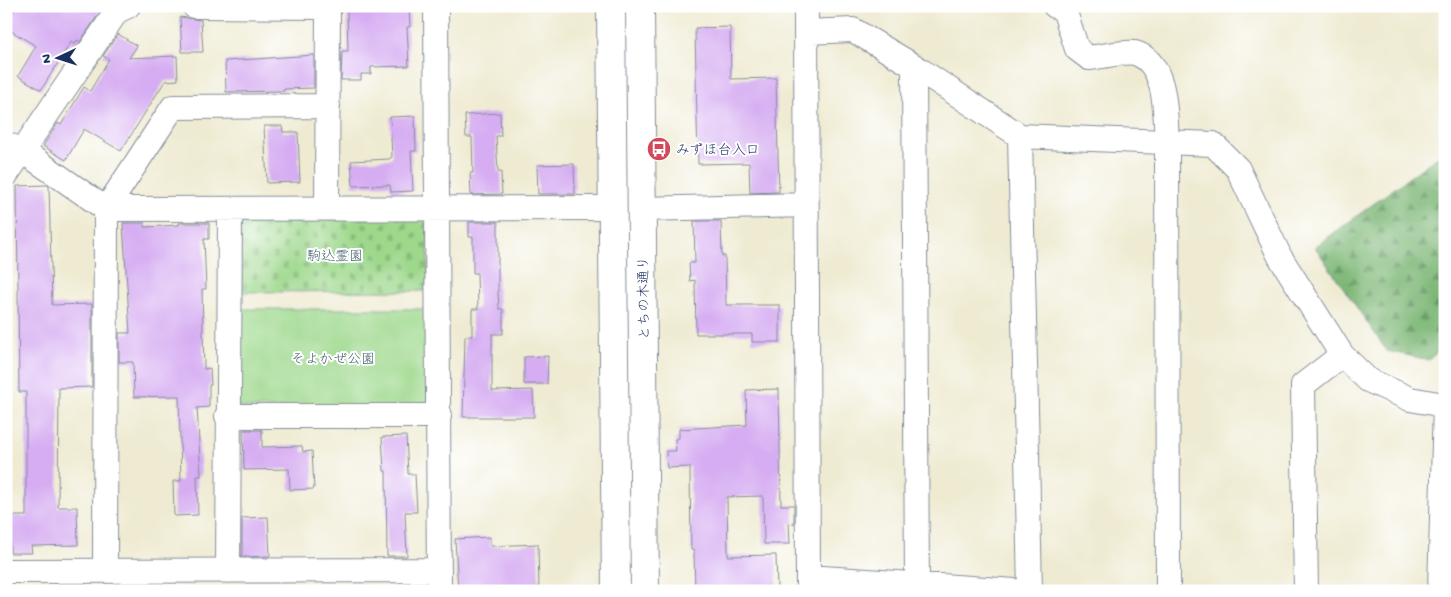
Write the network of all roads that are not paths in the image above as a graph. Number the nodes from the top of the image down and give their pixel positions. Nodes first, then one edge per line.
1 (128, 6) edge
2 (194, 6) edge
3 (436, 6) edge
4 (611, 6) edge
5 (640, 6) edge
6 (806, 6) edge
7 (1055, 6) edge
8 (328, 7) edge
9 (806, 32) junction
10 (914, 66) junction
11 (328, 106) junction
12 (1020, 136) junction
13 (1167, 143) junction
14 (14, 147) edge
15 (6, 175) edge
16 (806, 205) junction
17 (327, 208) junction
18 (613, 208) junction
19 (106, 209) junction
20 (230, 209) junction
21 (437, 209) junction
22 (642, 209) junction
23 (1342, 355) junction
24 (1444, 405) edge
25 (227, 416) junction
26 (439, 416) junction
27 (105, 571) junction
28 (228, 571) junction
29 (6, 572) edge
30 (439, 580) edge
31 (808, 584) edge
32 (917, 584) junction
33 (616, 591) edge
34 (645, 591) edge
35 (1015, 591) edge
36 (1030, 591) edge
37 (1168, 591) edge
38 (1306, 591) edge
39 (1440, 591) edge

1 - 14 street
2 - 8 street
3 - 21 street
4 - 18 street
5 - 22 street, とちの木通り
6 - 9 street
7 - 13 street
8 - 11 street
9 - 10 street
9 - 16 street
10 - 12 street
10 - 32 street
11 - 17 street
11 - 19 street
12 - 13 street
12 - 36 street
13 - 23 street
13 - 37 street
14 - 15 street
14 - 19 street
16 - 22 street
16 - 31 street
17 - 20 street
17 - 21 street
18 - 21 street
18 - 33 street
19 - 20 street
19 - 27 street
20 - 25 street
21 - 26 street
22 - 34 street, とちの木通り
23 - 24 street
23 - 38 street
24 - 39 street
25 - 26 street
25 - 28 street
26 - 30 street
27 - 28 street
27 - 29 street
28 - 30 street
31 - 32 street
32 - 35 street

